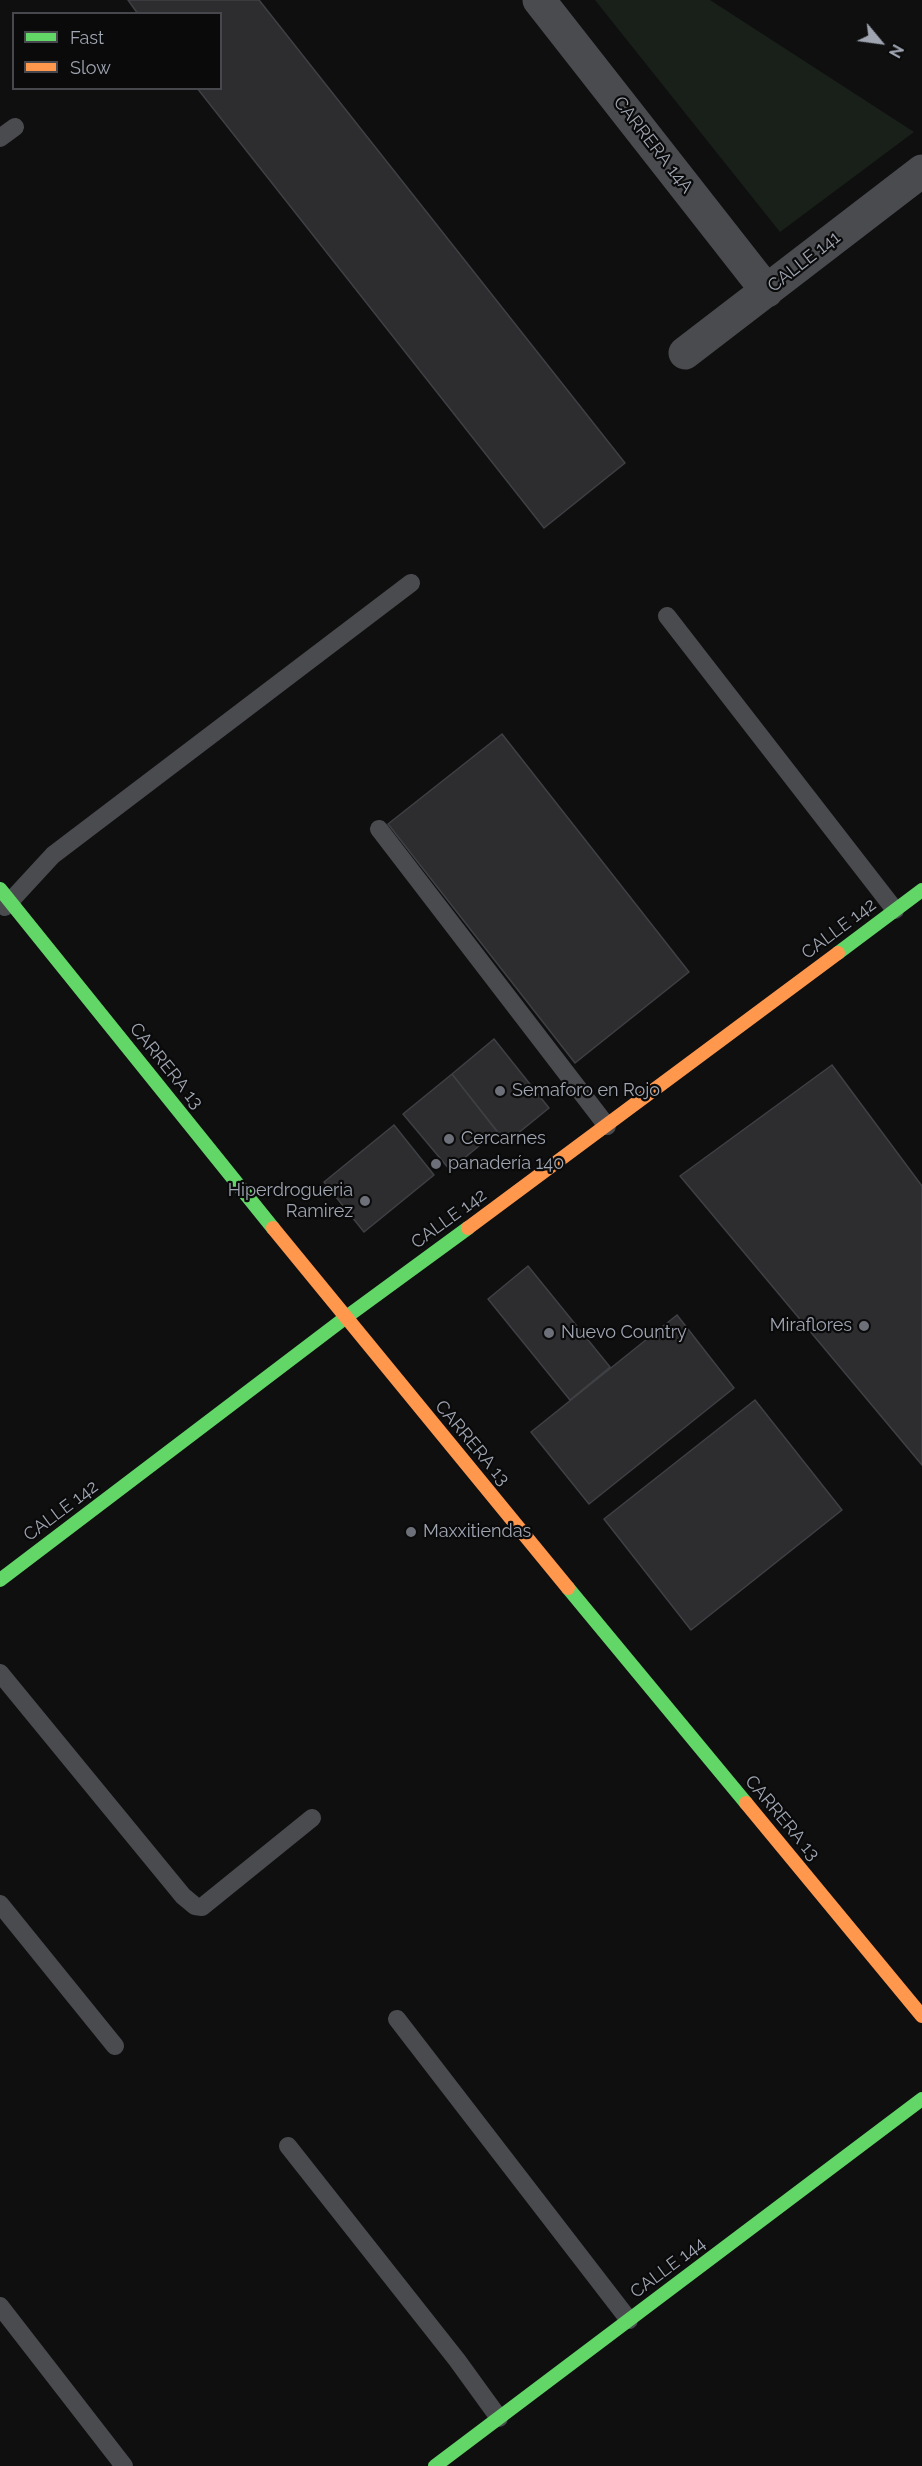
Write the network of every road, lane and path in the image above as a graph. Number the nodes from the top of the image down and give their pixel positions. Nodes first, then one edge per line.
1 (538, 0) edge
2 (15, 127) dead end
3 (0, 138) edge
4 (922, 171) edge
5 (767, 291) junction
6 (686, 353) dead end
7 (411, 583) dead end
8 (667, 616) dead end
9 (379, 829) dead end
10 (922, 890) edge
11 (4, 901) edge
12 (895, 910) junction
13 (607, 1126) junction
14 (345, 1318) junction
15 (0, 1580) edge
16 (0, 1673) edge
17 (312, 1818) dead end
18 (0, 1904) edge
19 (922, 2016) edge
20 (397, 2019) dead end
21 (115, 2046) dead end
22 (922, 2099) edge
23 (288, 2146) dead end
24 (0, 2306) edge
25 (628, 2320) junction
26 (499, 2418) junction
27 (124, 2466) edge
28 (435, 2466) edge

1 - 5 street, CARRERA 14A
2 - 3 lane
4 - 5 street, CALLE 141
5 - 6 street, CALLE 141
7 - 11 lane
8 - 12 lane
9 - 13 lane
10 - 12 street, CALLE 142
11 - 14 street, CARRERA 13
12 - 13 street, CALLE 142
13 - 14 street, CALLE 142
14 - 15 street, CALLE 142
14 - 19 street, CARRERA 13
16 - 17 lane
18 - 21 lane
20 - 25 lane
22 - 25 street, CALLE 144
23 - 26 lane
24 - 27 lane
25 - 26 street, CALLE 144
26 - 28 street, CALLE 144

